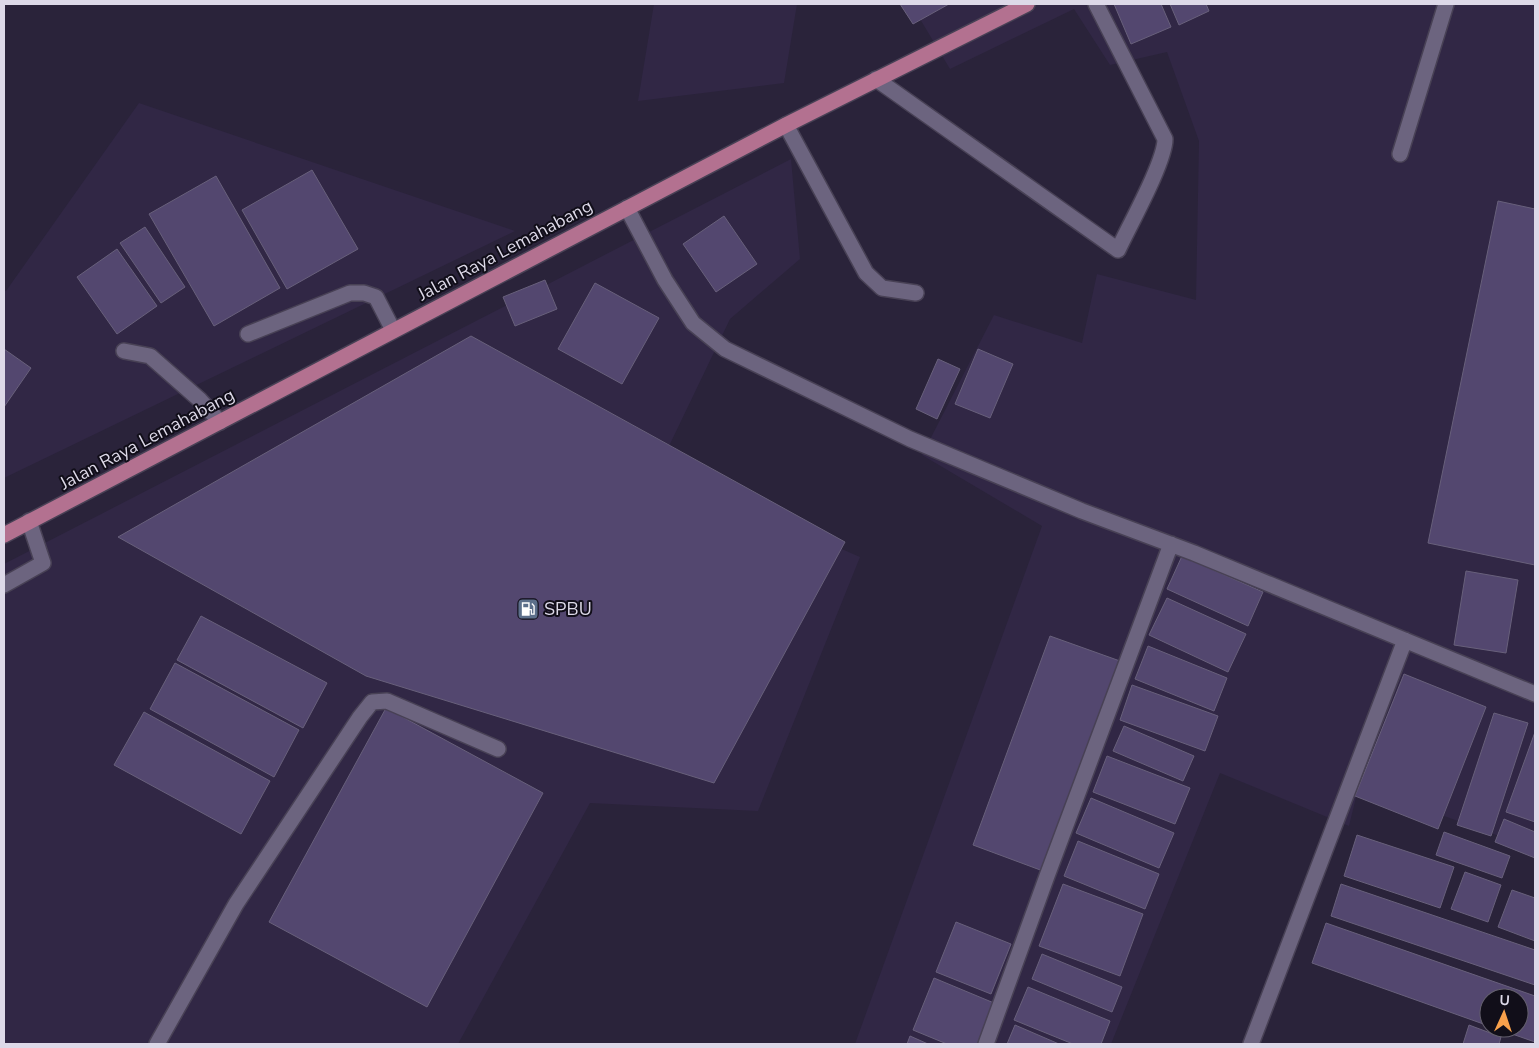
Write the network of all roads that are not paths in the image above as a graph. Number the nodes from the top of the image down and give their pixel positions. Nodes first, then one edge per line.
1 (1027, 4) edge
2 (1096, 4) edge
3 (1446, 4) edge
4 (876, 79) junction
5 (786, 125) junction
6 (1400, 154) dead end
7 (627, 208) junction
8 (916, 293) dead end
9 (393, 330) junction
10 (248, 334) dead end
11 (124, 351) dead end
12 (220, 422) junction
13 (30, 521) junction
14 (4, 535) edge
15 (1172, 544) junction
16 (4, 585) edge
17 (1405, 640) junction
18 (1535, 694) edge
19 (498, 749) dead end
20 (157, 1044) edge
21 (986, 1044) edge
22 (1251, 1044) edge

1 - 4 main road, Jalan Raya Lemahabang
2 - 4 street
3 - 6 street
4 - 5 main road, Jalan Raya Lemahabang
5 - 7 main road, Jalan Raya Lemahabang
5 - 8 street
7 - 9 main road, Jalan Raya Lemahabang
7 - 15 street
9 - 10 street
9 - 12 main road, Jalan Raya Lemahabang
11 - 12 street
12 - 13 main road, Jalan Raya Lemahabang
13 - 14 main road, Jalan Raya Lemahabang
13 - 16 street
15 - 17 street
15 - 21 street
17 - 18 street
17 - 22 street
19 - 20 street

